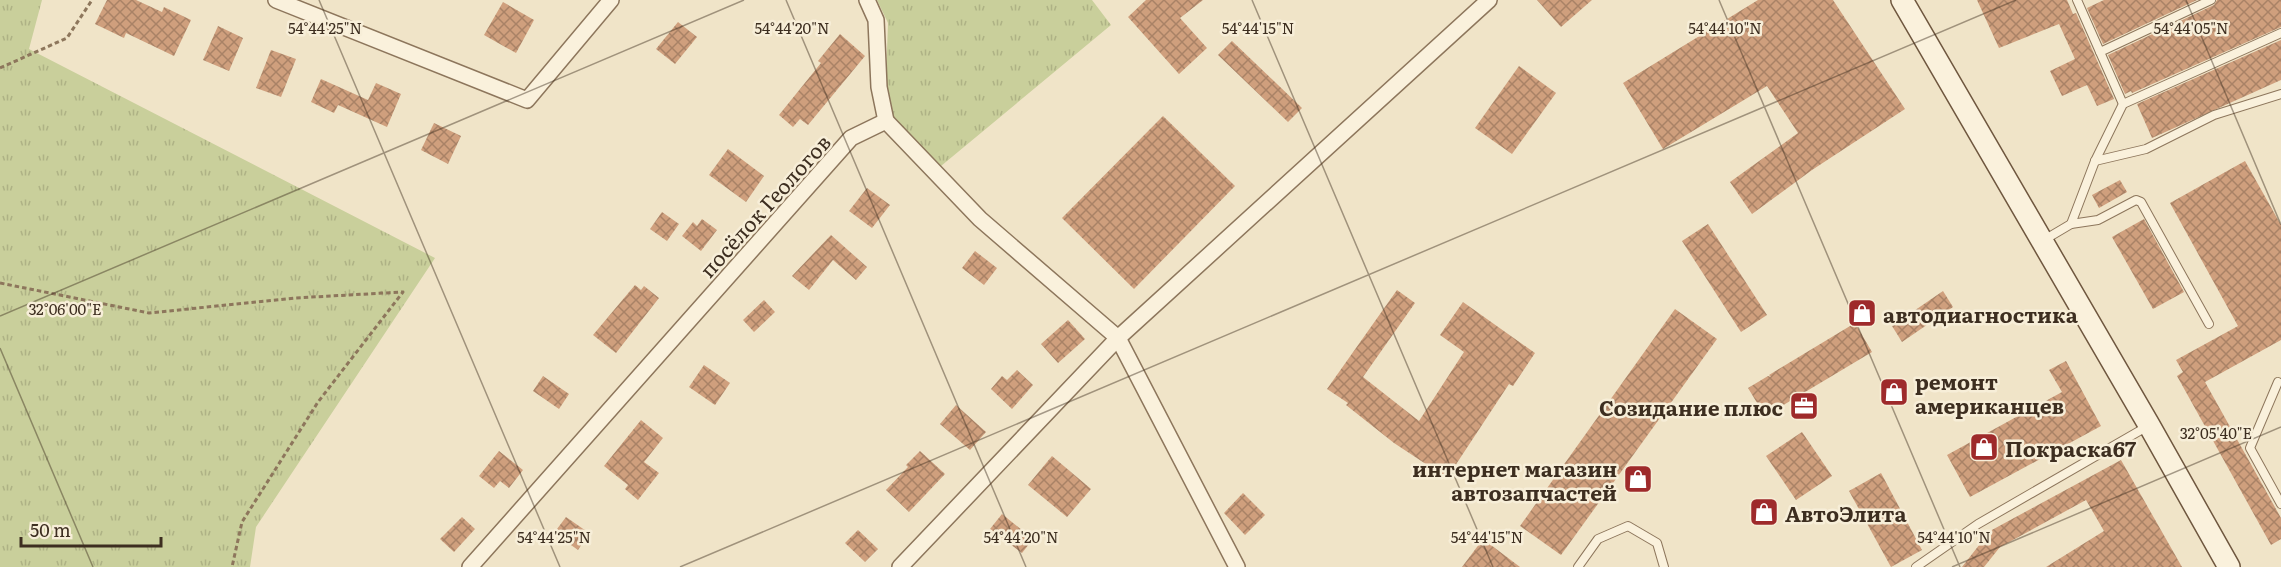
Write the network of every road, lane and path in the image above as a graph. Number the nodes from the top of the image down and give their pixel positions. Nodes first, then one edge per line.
1 (92, 0) edge
2 (276, 0) edge
3 (611, 0) edge
4 (867, 0) edge
5 (1489, 0) edge
6 (1902, 0) edge
7 (2077, 0) edge
8 (2211, 0) edge
9 (2281, 33) edge
10 (2100, 52) junction
11 (0, 68) edge
12 (2281, 94) edge
13 (2123, 105) junction
14 (886, 121) junction
15 (2095, 161) junction
16 (2071, 224) junction
17 (2043, 240) junction
18 (0, 283) edge
19 (2209, 324) dead end
20 (1118, 338) junction
21 (2278, 382) dead end
22 (2150, 425) junction
23 (2281, 504) edge
24 (232, 567) edge
25 (470, 567) edge
26 (900, 567) edge
27 (1237, 567) edge
28 (1578, 567) edge
29 (1664, 567) edge
30 (1916, 567) edge
31 (2229, 567) edge

1 - 11 path
2 - 3 street
4 - 14 street
5 - 20 street
6 - 17 street
7 - 10 lane
8 - 10 lane
9 - 13 lane
10 - 13 lane
12 - 15 lane
13 - 15 lane
14 - 20 street
14 - 25 street, посёлок Геологов
15 - 16 lane
16 - 17 lane
16 - 19 lane
17 - 22 street
18 - 24 path
20 - 26 street
20 - 27 street
21 - 23 lane
22 - 30 lane
22 - 31 street
28 - 29 lane

